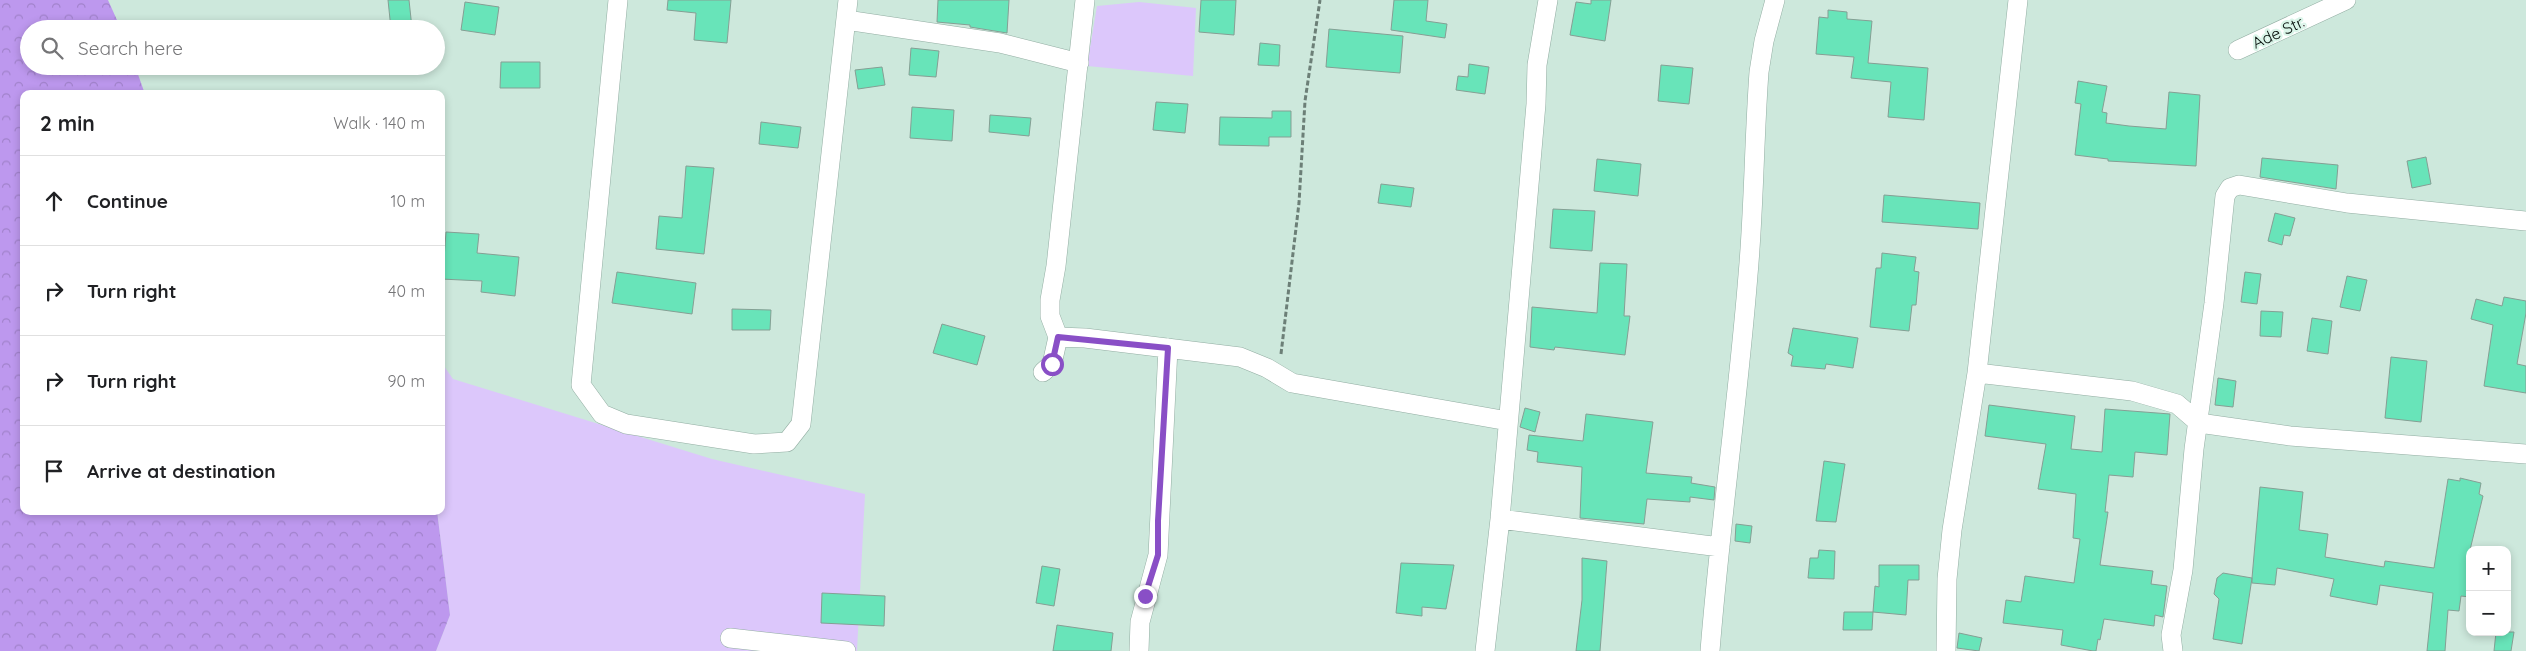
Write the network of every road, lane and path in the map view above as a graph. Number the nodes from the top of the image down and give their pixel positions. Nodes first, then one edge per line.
1 (618, 0) edge
2 (848, 0) edge
3 (1085, 0) edge
4 (1320, 0) edge
5 (1548, 0) edge
6 (1775, 0) edge
7 (2018, 0) edge
8 (2346, 0) edge
9 (846, 20) junction
10 (2238, 50) dead end
11 (1079, 63) junction
12 (2526, 221) edge
13 (1058, 337) junction
14 (1168, 348) junction
15 (1043, 372) dead end
16 (1977, 373) junction
17 (1278, 374) junction
18 (1508, 421) junction
19 (2199, 423) junction
20 (2526, 454) edge
21 (1500, 519) junction
22 (1720, 547) junction
23 (730, 638) dead end
24 (846, 651) edge
25 (1139, 651) edge
26 (1485, 651) edge
27 (1710, 651) edge
28 (1946, 651) edge
29 (2173, 651) edge

1 - 9 street
2 - 9 street
3 - 11 street
4 - 17 path
5 - 18 street
6 - 22 street
7 - 16 street
8 - 10 street, Ade Str.
9 - 11 street
11 - 13 street
12 - 19 street
13 - 14 street
13 - 15 street
14 - 17 street
14 - 25 street
16 - 19 street
16 - 28 street
17 - 18 street
18 - 21 street
19 - 20 street
19 - 29 street
21 - 22 street
21 - 26 street
22 - 27 street
23 - 24 street

